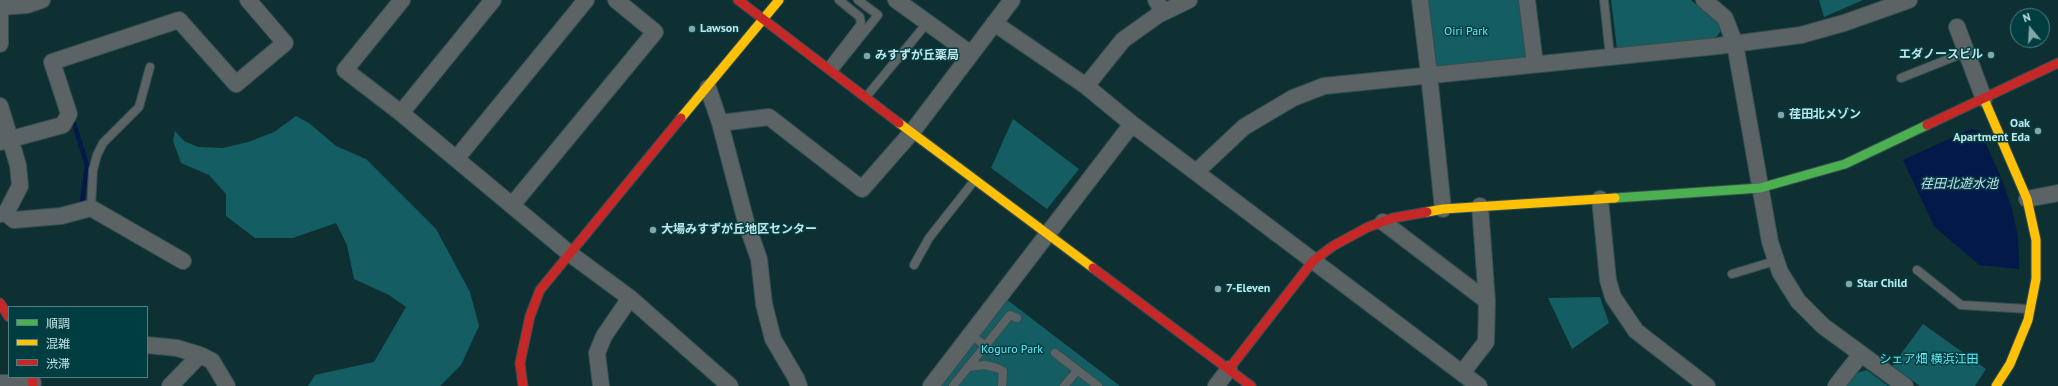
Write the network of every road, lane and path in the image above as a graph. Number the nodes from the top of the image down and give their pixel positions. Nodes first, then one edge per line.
1 (42, 0) edge
2 (248, 0) edge
3 (493, 0) edge
4 (586, 0) edge
5 (616, 0) edge
6 (738, 0) edge
7 (779, 0) edge
8 (839, 0) edge
9 (858, 0) edge
10 (897, 0) edge
11 (1012, 0) edge
12 (1189, 0) edge
13 (1420, 0) edge
14 (1527, 0) edge
15 (1604, 0) edge
16 (1704, 0) edge
17 (1909, 0) edge
18 (395, 3) edge
19 (0, 6) edge
20 (1159, 6) edge
21 (763, 21) junction
22 (927, 23) junction
23 (994, 23) junction
24 (1957, 28) dead end
25 (0, 44) edge
26 (1736, 44) junction
27 (1966, 52) junction
28 (971, 54) junction
29 (1610, 57) junction
30 (2058, 63) edge
31 (1535, 64) junction
32 (150, 67) dead end
33 (829, 71) junction
34 (1429, 74) junction
35 (1901, 78) dead end
36 (1086, 86) junction
37 (708, 88) junction
38 (866, 98) junction
39 (1984, 99) junction
40 (0, 106) edge
41 (401, 113) junction
42 (720, 123) junction
43 (1132, 124) junction
44 (912, 132) junction
45 (5, 142) edge
46 (456, 159) junction
47 (1196, 172) junction
48 (974, 180) junction
49 (1760, 188) junction
50 (2058, 193) edge
51 (1600, 199) junction
52 (2028, 199) junction
53 (513, 204) junction
54 (1480, 206) junction
55 (91, 208) junction
56 (1442, 209) junction
57 (3, 214) edge
58 (1383, 222) junction
59 (1047, 233) junction
60 (569, 253) junction
61 (183, 261) dead end
62 (1313, 261) junction
63 (1775, 261) junction
64 (914, 265) dead end
65 (1917, 270) dead end
66 (1732, 274) dead end
67 (630, 298) junction
68 (1487, 301) junction
69 (0, 303) edge
70 (2031, 309) junction
71 (8, 315) edge
72 (1017, 318) dead end
73 (970, 334) junction
74 (148, 345) edge
75 (985, 346) junction
76 (992, 351) dead end
77 (1055, 353) dead end
78 (1861, 354) junction
79 (200, 355) junction
80 (968, 367) junction
81 (1229, 369) junction
82 (1078, 370) junction
83 (1462, 373) junction
84 (33, 382) edge
85 (0, 383) edge
86 (170, 386) edge
87 (227, 386) edge
88 (523, 386) edge
89 (601, 386) edge
90 (730, 386) edge
91 (798, 386) edge
92 (931, 386) edge
93 (953, 386) edge
94 (1002, 386) edge
95 (1064, 386) edge
96 (1098, 386) edge
97 (1216, 386) edge
98 (1251, 386) edge
99 (1479, 386) edge
100 (1707, 386) edge
101 (1836, 386) edge
102 (1905, 386) edge
103 (1996, 386) edge

1 - 19 street
2 - 45 street
3 - 41 street
4 - 46 street
5 - 53 street
6 - 21 street
7 - 21 street
8 - 33 lane
9 - 33 lane
10 - 22 street
11 - 23 street
12 - 20 street
13 - 34 street
14 - 31 street
15 - 29 lane
16 - 26 street
17 - 26 street
18 - 41 street
19 - 25 street
20 - 36 street
21 - 33 street
21 - 37 street
22 - 28 street
22 - 38 lane
23 - 28 street
23 - 36 street
24 - 27 street
26 - 29 street
26 - 49 street
27 - 35 lane
27 - 39 street
28 - 44 street
29 - 31 street
30 - 39 street
31 - 34 street
32 - 55 lane
33 - 38 street
34 - 47 street
34 - 56 street
36 - 43 street
37 - 42 street
37 - 60 street
38 - 44 street
39 - 49 street
39 - 52 street
40 - 45 street
41 - 46 street
42 - 44 street
42 - 91 street
43 - 47 street
43 - 59 street
44 - 48 street
45 - 57 street
46 - 53 street
47 - 62 street
48 - 59 street
48 - 64 lane
49 - 51 street
49 - 63 street
50 - 52 street
51 - 54 street
51 - 100 street
52 - 70 street
53 - 60 street
54 - 56 street
54 - 68 street
55 - 57 street
55 - 61 street
56 - 58 street
58 - 62 street
58 - 68 street
59 - 73 street
59 - 81 street
60 - 67 street
60 - 88 street
62 - 81 street
62 - 83 street
63 - 66 lane
63 - 78 street
65 - 70 lane
67 - 89 street
67 - 90 street
68 - 83 street
69 - 71 street
70 - 103 street
72 - 75 lane
73 - 75 lane
73 - 92 street
74 - 79 street
75 - 76 lane
75 - 80 lane
77 - 82 lane
78 - 101 street
78 - 102 street
79 - 86 street
79 - 87 street
80 - 93 lane
80 - 94 lane
81 - 97 street
81 - 98 street
82 - 95 lane
82 - 96 lane
83 - 99 street
84 - 85 street

